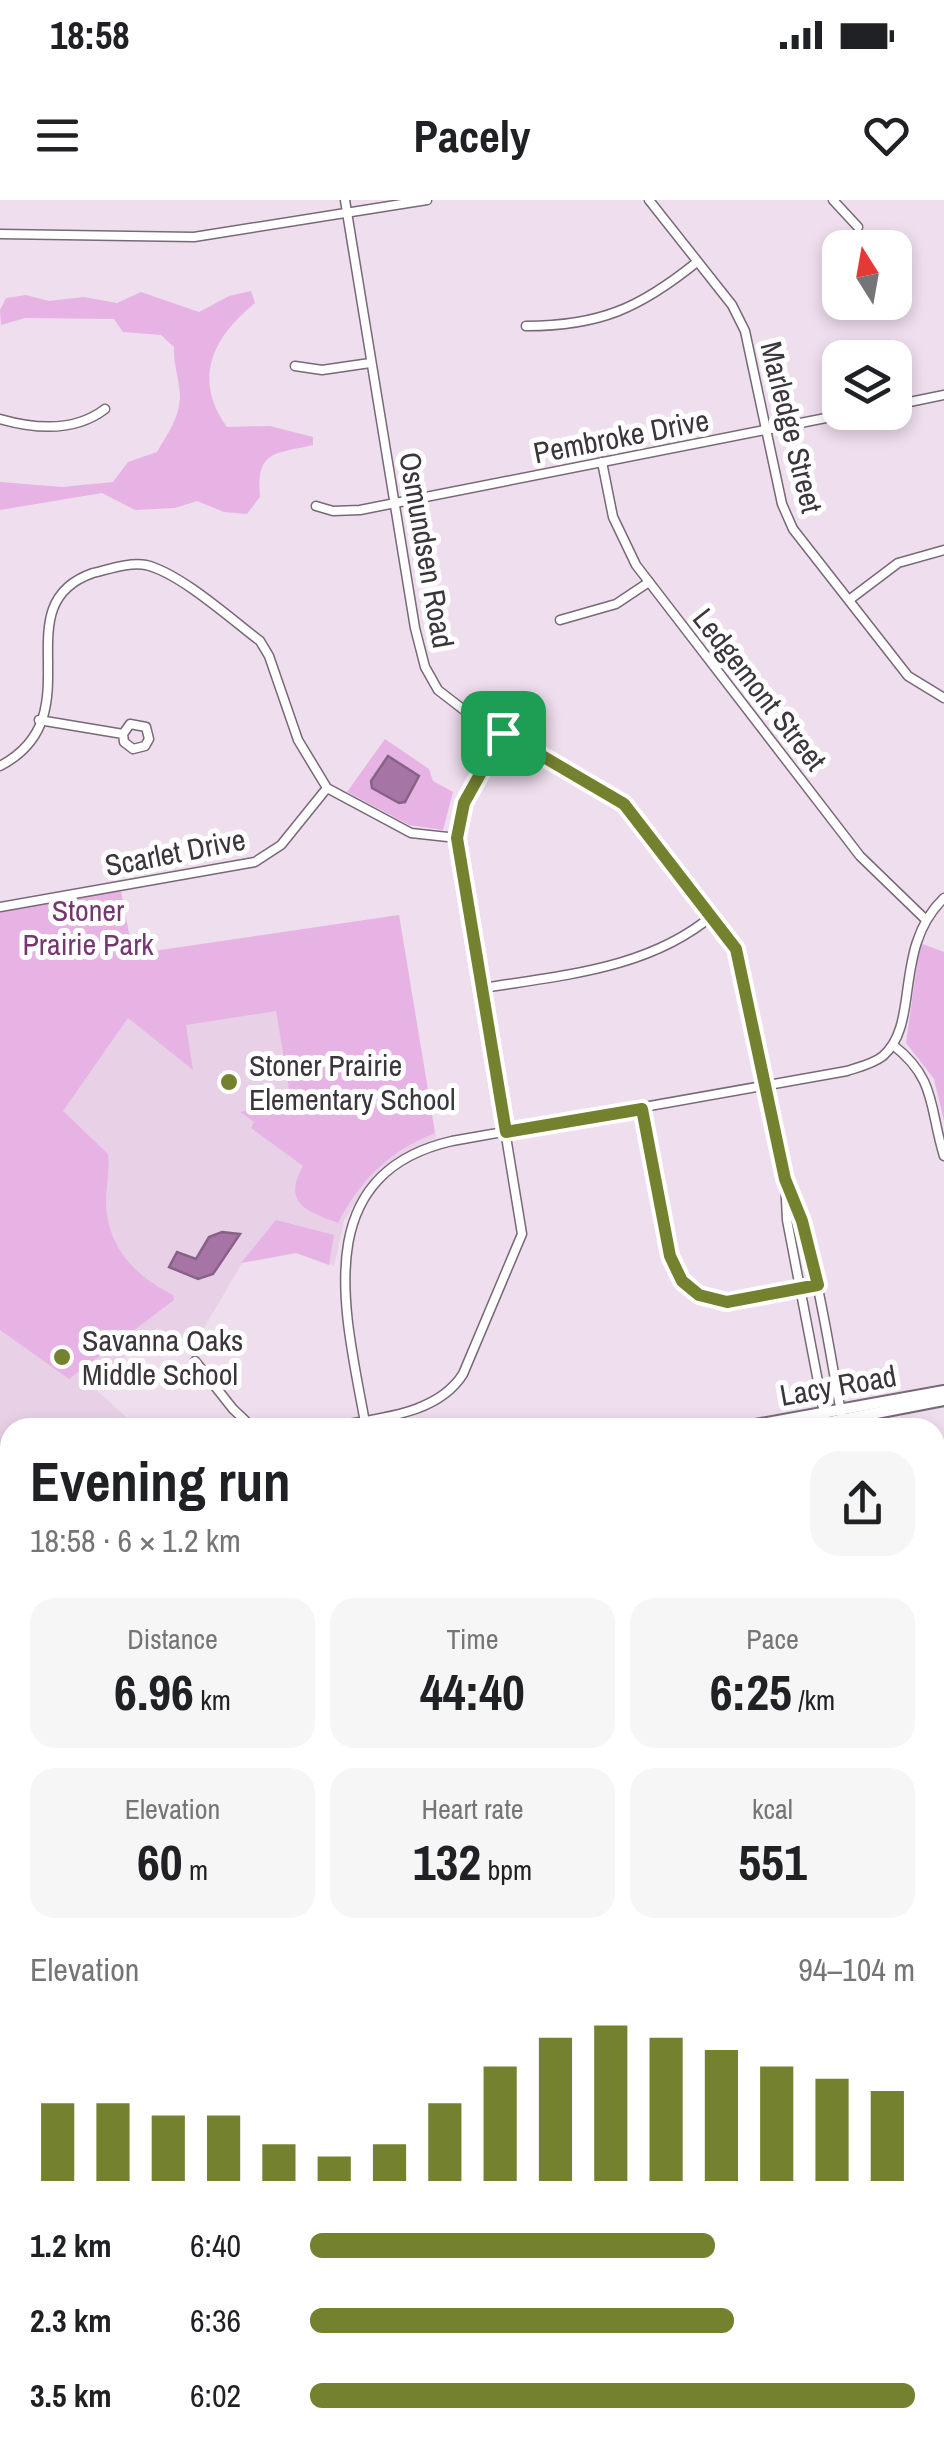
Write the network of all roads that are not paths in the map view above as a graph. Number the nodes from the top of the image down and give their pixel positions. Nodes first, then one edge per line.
1 (345, 200) edge
2 (427, 200) edge
3 (649, 200) edge
4 (833, 200) edge
5 (348, 213) junction
6 (858, 227) dead end
7 (0, 234) edge
8 (697, 262) junction
9 (526, 326) dead end
10 (370, 363) junction
11 (294, 366) dead end
12 (944, 395) edge
13 (912, 402) edge
14 (105, 409) dead end
15 (0, 419) edge
16 (822, 419) edge
17 (767, 430) junction
18 (602, 462) junction
19 (395, 503) junction
20 (316, 506) dead end
21 (944, 550) edge
22 (649, 582) junction
23 (51, 590) dead end
24 (849, 600) junction
25 (560, 620) dead end
26 (36, 672) dead end
27 (944, 698) edge
28 (39, 720) junction
29 (503, 733) junction
30 (123, 734) dead end
31 (0, 766) edge
32 (327, 788) junction
33 (457, 838) junction
34 (944, 898) edge
35 (0, 907) edge
36 (713, 915) junction
37 (924, 918) junction
38 (484, 988) junction
39 (893, 1045) junction
40 (766, 1086) junction
41 (642, 1109) junction
42 (506, 1132) junction
43 (944, 1156) edge
44 (785, 1179) junction
45 (818, 1285) junction
46 (802, 1288) junction
47 (195, 1360) dead end
48 (944, 1391) edge
49 (944, 1400) edge
50 (242, 1418) edge
51 (364, 1418) edge
52 (381, 1418) edge
53 (825, 1418) edge
54 (842, 1418) edge
55 (846, 1418) edge
56 (847, 1418) edge

1 - 5 street, Osmundsen Road
2 - 5 street
3 - 8 street, Marledge Street
4 - 6 street
5 - 7 street
5 - 10 street, Osmundsen Road
8 - 9 street
8 - 17 street, Marledge Street
10 - 11 street
10 - 19 street, Osmundsen Road
12 - 13 street
14 - 15 street
16 - 17 street, Pembroke Drive
17 - 18 street, Pembroke Drive
17 - 24 street, Marledge Street
18 - 19 street, Pembroke Drive
18 - 22 street, Ledgemont Street
19 - 20 street, Pembroke Drive
19 - 29 street, Osmundsen Road
21 - 24 street
22 - 25 street
22 - 37 street, Ledgemont Street
23 - 32 street
24 - 27 street, Marledge Street
26 - 28 street
28 - 30 street
28 - 31 street
29 - 33 street
29 - 36 street, Osmundsen Road
32 - 33 street
32 - 35 street, Scarlet Drive
33 - 38 street
34 - 37 street
36 - 38 street
36 - 40 street, Osmundsen Road
37 - 39 street
38 - 42 street
39 - 40 street
39 - 43 street
40 - 41 street
40 - 44 street, Osmundsen Road
41 - 42 street
41 - 46 street
42 - 51 street
42 - 52 street
44 - 45 street, Osmundsen Road
44 - 46 street, Osmundsen Road
45 - 46 street
45 - 54 street, Osmundsen Road
46 - 53 street, Osmundsen Road
47 - 50 street
48 - 55 street, Lacy Road
49 - 56 street, Lacy Road

